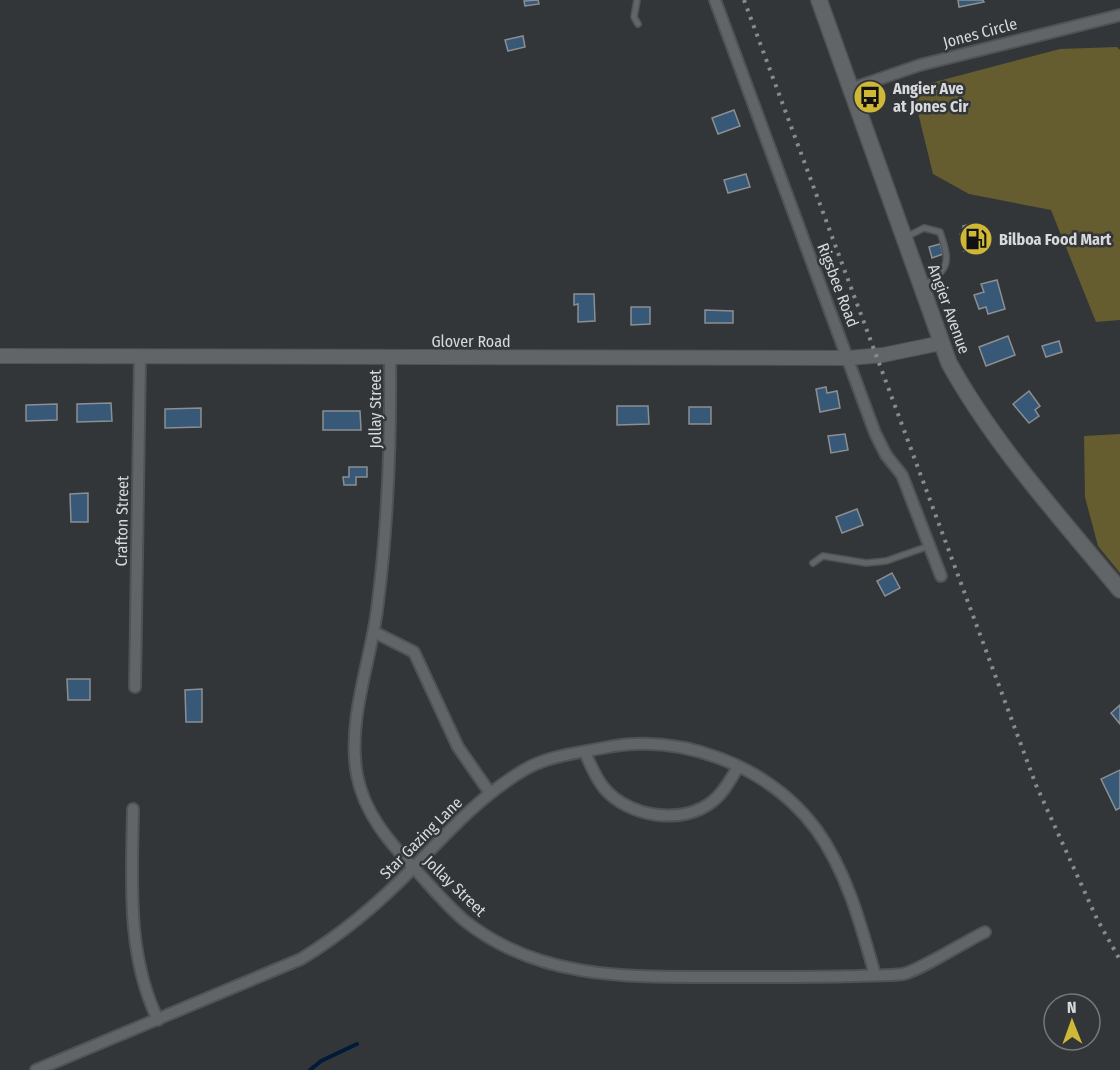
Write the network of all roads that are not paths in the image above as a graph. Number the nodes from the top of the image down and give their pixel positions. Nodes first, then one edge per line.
1 (637, 0) edge
2 (714, 0) edge
3 (819, 0) edge
4 (1120, 15) edge
5 (638, 24) dead end
6 (850, 89) junction
7 (904, 237) junction
8 (921, 288) junction
9 (941, 343) junction
10 (0, 356) edge
11 (140, 357) junction
12 (390, 357) junction
13 (849, 358) junction
14 (930, 545) junction
15 (813, 563) dead end
16 (942, 576) dead end
17 (1120, 590) edge
18 (374, 632) junction
19 (135, 687) dead end
20 (585, 752) junction
21 (738, 767) junction
22 (490, 793) junction
23 (133, 809) dead end
24 (414, 868) junction
25 (985, 932) dead end
26 (875, 975) junction
27 (158, 1020) junction
28 (36, 1070) edge

1 - 5 lane
2 - 13 street, Rigsbee Road
3 - 6 main road, Angier Avenue
4 - 6 street, Jones Circle
6 - 7 main road, Angier Avenue
7 - 8 main road, Angier Avenue
7 - 8 lane
8 - 9 main road, Angier Avenue
9 - 13 street, Glover Road
9 - 17 main road, Angier Avenue
10 - 11 street, Glover Road
11 - 12 street, Glover Road
11 - 19 street, Crafton Street
12 - 13 street, Glover Road
12 - 18 street, Jollay Street
13 - 14 street, Rigsbee Road
14 - 15 lane
14 - 16 street, Rigsbee Road
18 - 22 street
18 - 24 street, Jollay Street
20 - 21 street, Star Gazing Lane
20 - 21 street
20 - 22 street, Star Gazing Lane
21 - 26 street, Star Gazing Lane
22 - 24 street, Star Gazing Lane
23 - 27 street
24 - 26 street, Jollay Street
24 - 27 street, Star Gazing Lane
25 - 26 street, Jollay Street
27 - 28 street, Star Gazing Lane

